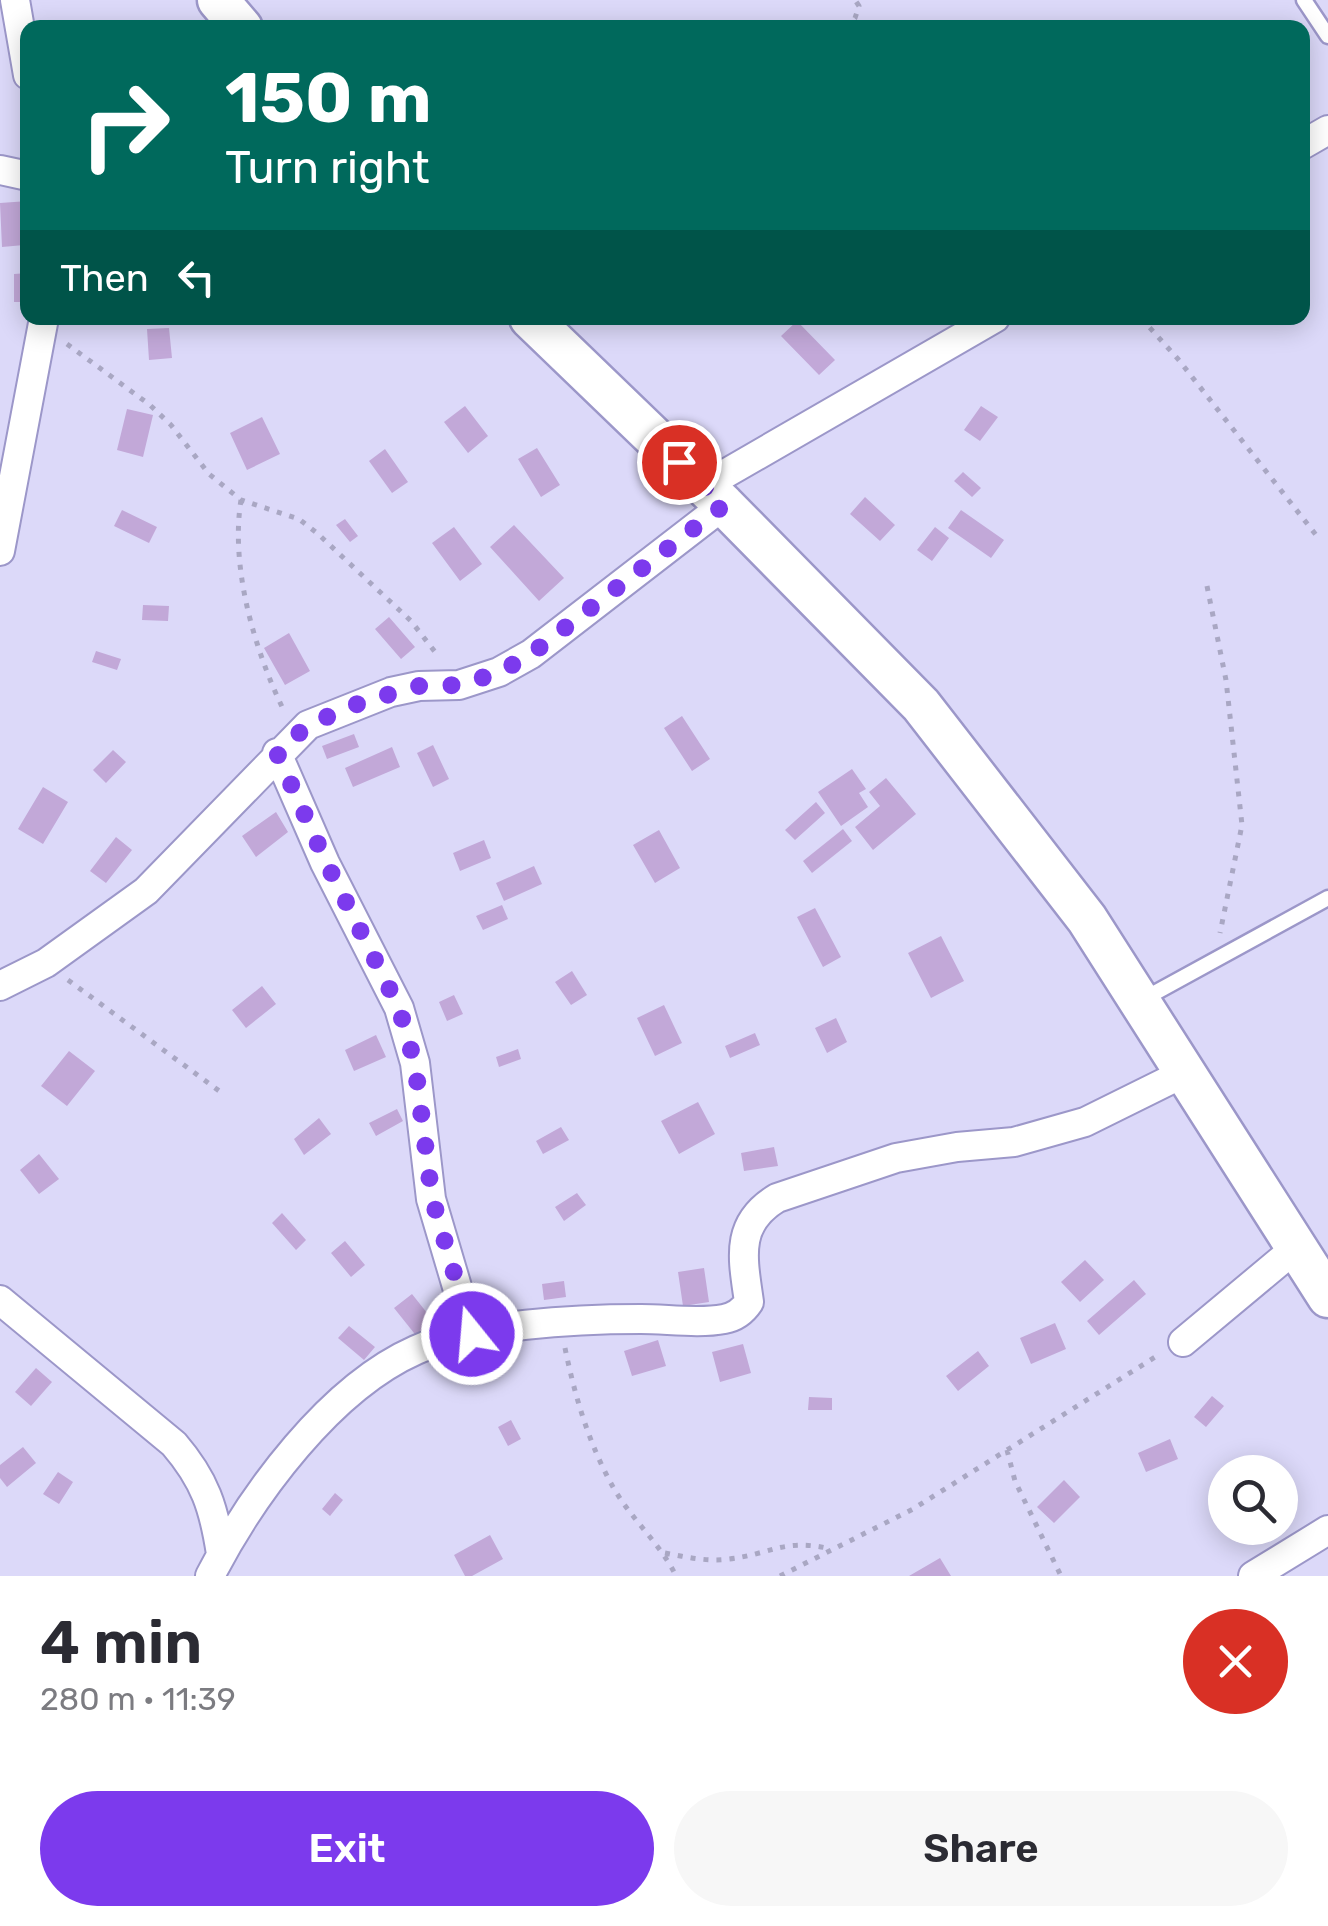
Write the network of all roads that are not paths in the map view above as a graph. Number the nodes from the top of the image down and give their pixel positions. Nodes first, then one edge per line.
1 (15, 0) edge
2 (1304, 0) edge
3 (20, 29) edge
4 (1328, 36) edge
5 (44, 325) edge
6 (537, 325) edge
7 (984, 325) edge
8 (714, 496) junction
9 (0, 552) edge
10 (286, 744) junction
11 (1328, 898) edge
12 (0, 986) edge
13 (1139, 1002) junction
14 (1184, 1073) junction
15 (1297, 1247) junction
16 (1328, 1298) edge
17 (0, 1300) edge
18 (472, 1334) junction
19 (1174, 1346) road end
20 (1328, 1530) edge
21 (215, 1565) edge
22 (1253, 1576) edge

1 - 3 street
2 - 4 lane
5 - 9 street
6 - 8 main road
7 - 8 street
8 - 10 street
8 - 13 main road
10 - 12 street
10 - 18 street
11 - 13 lane
13 - 14 main road
14 - 15 main road
14 - 18 street
15 - 16 main road
15 - 19 street
17 - 21 street
18 - 21 street
20 - 22 street

